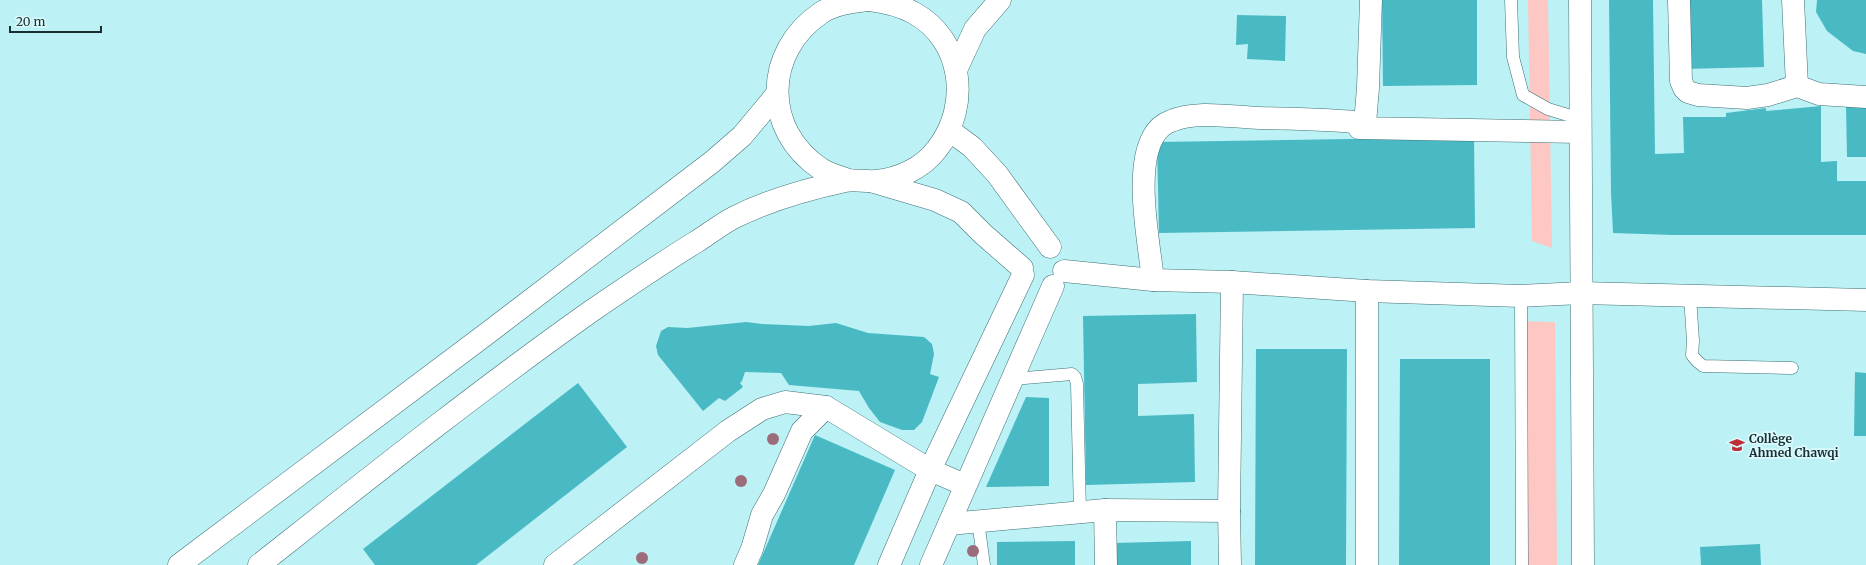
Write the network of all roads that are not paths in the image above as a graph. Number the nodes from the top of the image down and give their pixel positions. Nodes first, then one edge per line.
1 (869, 0) edge
2 (1000, 0) edge
3 (1371, 0) edge
4 (1511, 0) edge
5 (1580, 0) edge
6 (1679, 0) edge
7 (1793, 0) edge
8 (896, 2) edge
9 (956, 70) junction
10 (1797, 86) junction
11 (777, 94) junction
12 (1866, 98) edge
13 (1365, 123) junction
14 (1580, 126) junction
15 (949, 130) junction
16 (849, 180) junction
17 (874, 182) junction
18 (1050, 247) junction
19 (1023, 271) junction
20 (1059, 279) junction
21 (1153, 280) junction
22 (1232, 282) junction
23 (1367, 291) junction
24 (1582, 293) junction
25 (1521, 296) junction
26 (1690, 296) junction
27 (1866, 300) edge
28 (1792, 368) dead end
29 (1012, 379) junction
30 (826, 407) junction
31 (930, 470) junction
32 (965, 485) junction
33 (1105, 510) junction
34 (1229, 511) junction
35 (1080, 512) junction
36 (978, 521) junction
37 (949, 524) junction
38 (179, 565) edge
39 (259, 565) edge
40 (555, 565) edge
41 (745, 565) edge
42 (889, 565) edge
43 (931, 565) edge
44 (984, 565) edge
45 (1106, 565) edge
46 (1230, 565) edge
47 (1367, 565) edge
48 (1522, 565) edge
49 (1584, 565) edge

1 - 8 street
1 - 11 street
2 - 9 street
3 - 13 street
4 - 14 lane
5 - 14 street
6 - 10 street
7 - 10 street
8 - 9 street
9 - 15 street
10 - 12 street
11 - 16 street
11 - 38 street
13 - 14 street
13 - 21 street
14 - 24 street
15 - 17 street
15 - 18 street
16 - 17 street
16 - 39 street
17 - 19 street
18 - 19 street
18 - 20 street
19 - 20 street
19 - 31 street
20 - 21 street
20 - 29 street
21 - 22 street
22 - 23 street
22 - 34 street
23 - 25 street
23 - 47 street
24 - 25 street
24 - 26 street
24 - 49 street
25 - 48 lane
26 - 27 street
26 - 28 lane
29 - 32 street
29 - 35 lane
30 - 31 street
30 - 40 street
30 - 41 street
31 - 32 street
31 - 42 street
32 - 37 street
33 - 34 street
33 - 35 street
33 - 45 street
34 - 46 street
35 - 36 street
36 - 37 street
36 - 44 lane
37 - 43 street

